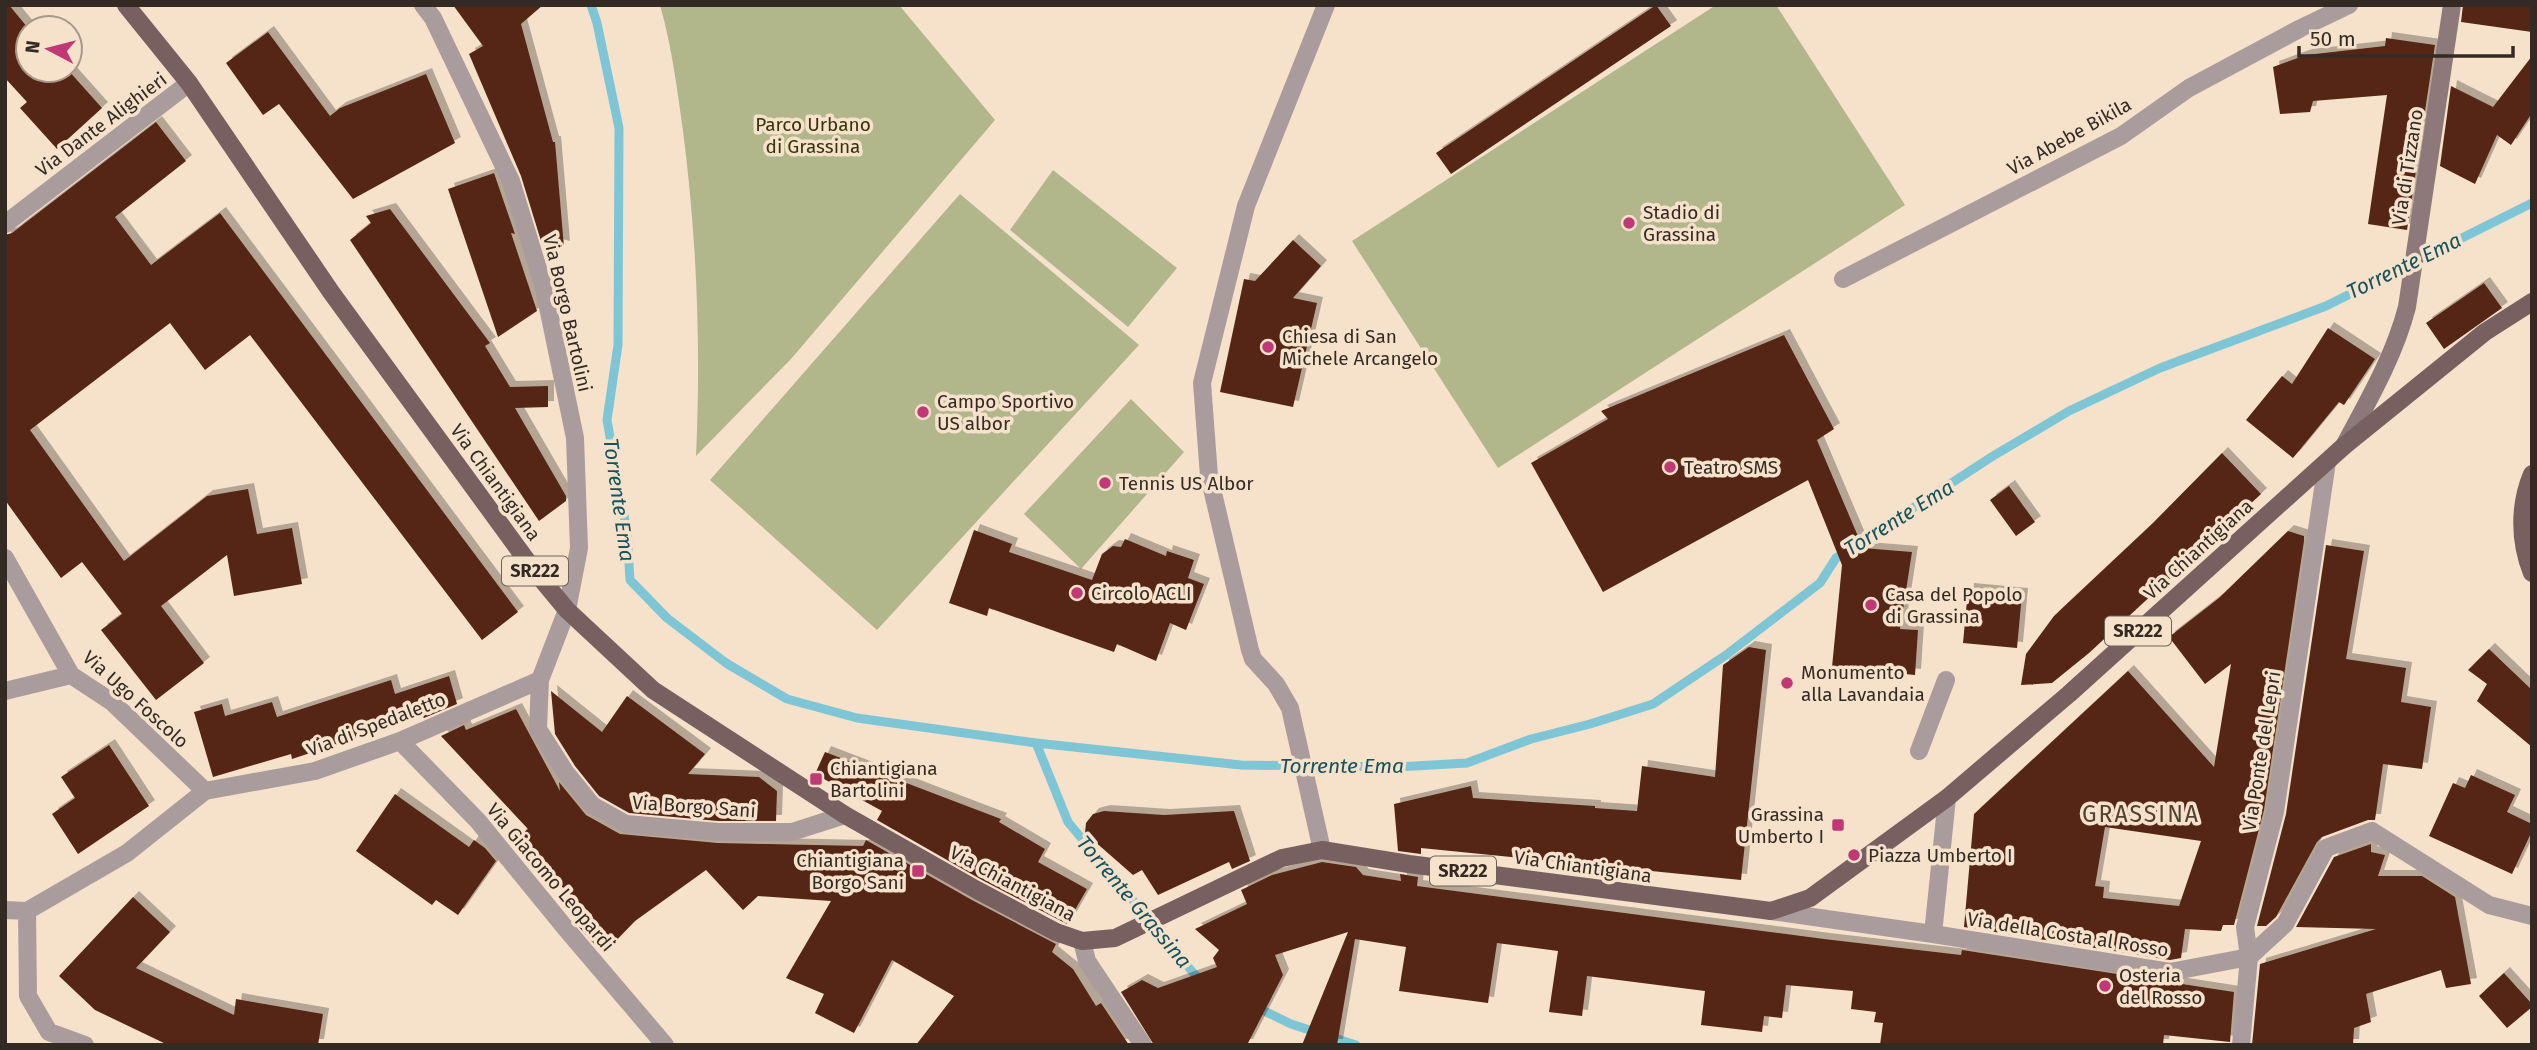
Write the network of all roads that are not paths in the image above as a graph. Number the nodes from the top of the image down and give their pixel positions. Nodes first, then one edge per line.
1 (126, 5) edge
2 (422, 5) edge
3 (1326, 5) edge
4 (2349, 5) edge
5 (2452, 5) edge
6 (189, 83) junction
7 (5, 224) edge
8 (1843, 279) dead end
9 (2532, 302) edge
10 (2344, 446) junction
11 (2327, 462) junction
12 (2532, 474) edge
13 (5, 558) edge
14 (2532, 573) edge
15 (567, 610) junction
16 (71, 675) junction
17 (540, 680) junction
18 (1946, 680) dead end
19 (5, 691) edge
20 (400, 741) junction
21 (1919, 751) dead end
22 (205, 792) junction
23 (1947, 798) junction
24 (845, 815) junction
25 (1322, 850) junction
26 (5, 910) edge
27 (27, 911) junction
28 (1771, 911) junction
29 (2532, 916) edge
30 (1933, 934) junction
31 (1082, 941) junction
32 (2249, 957) junction
33 (85, 1045) edge
34 (665, 1045) edge
35 (1143, 1045) edge
36 (2241, 1045) edge

1 - 6 main road, Via Chiantigiana / SR222
2 - 15 street, Via Borgo Bartolini
3 - 25 street
4 - 8 street, Via Abebe Bikila
5 - 10 street, Via di Tizzano
6 - 7 street, Via Dante Alighieri
6 - 15 main road, Via Chiantigiana / SR222
9 - 10 main road, Via Chiantigiana / SR222
10 - 11 main road, Via Chiantigiana / SR222
11 - 23 main road, Via Chiantigiana / SR222
11 - 32 street, Via Ponte del Lepri
12 - 14 main road
13 - 16 street, Via Ugo Foscolo
15 - 17 street, Via Borgo Sani
15 - 24 main road, Via Chiantigiana / SR222
16 - 19 street
16 - 22 street, Via Ugo Foscolo
17 - 20 street, Via di Spedaletto
17 - 24 street, Via Borgo Sani
18 - 21 street
20 - 22 street, Via di Spedaletto
20 - 34 street, Via Giacomo Leopardi
22 - 27 street, Via di Spedaletto
23 - 28 main road, Via Chiantigiana / SR222
23 - 30 street
24 - 31 main road, Via Chiantigiana / SR222
25 - 28 main road, Via Chiantigiana / SR222
25 - 31 main road, Via Chiantigiana / SR222
26 - 27 street
27 - 33 street
28 - 30 street
29 - 32 street
30 - 32 street, Via della Costa al Rosso
31 - 35 street
32 - 36 street, Via Ponte del Lepri

